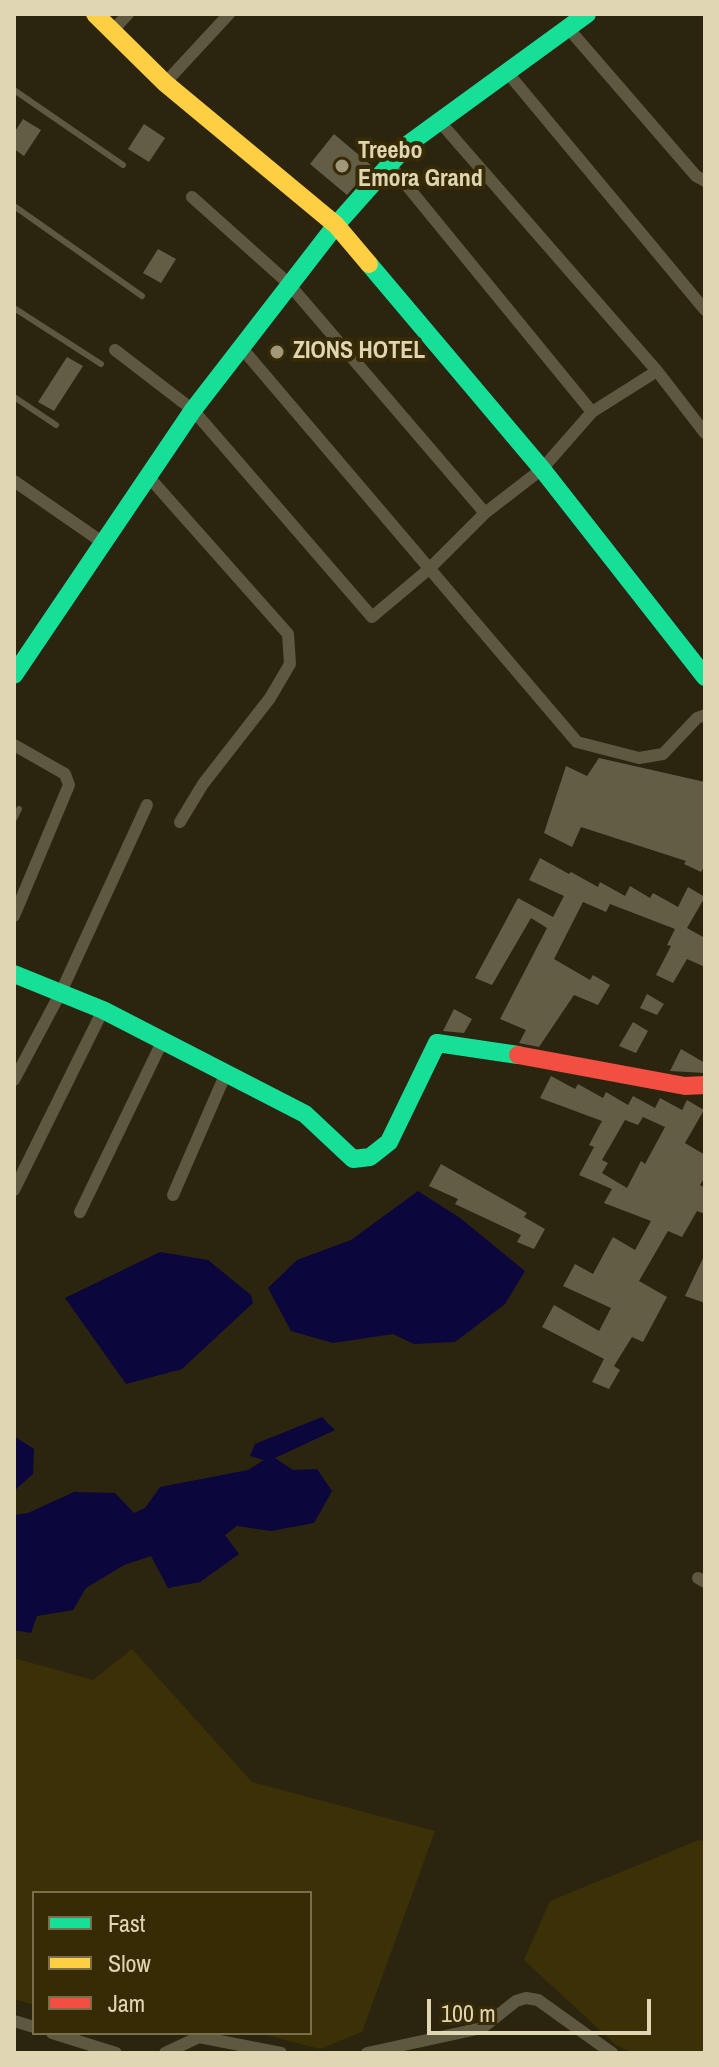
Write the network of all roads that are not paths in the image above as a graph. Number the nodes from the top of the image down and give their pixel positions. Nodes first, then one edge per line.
1 (95, 14) edge
2 (128, 14) edge
3 (229, 14) edge
4 (587, 14) edge
5 (568, 28) junction
6 (114, 29) junction
7 (507, 72) junction
8 (165, 83) junction
9 (14, 90) edge
10 (440, 122) junction
11 (123, 165) dead end
12 (390, 165) junction
13 (705, 181) edge
14 (192, 197) dead end
15 (14, 206) edge
16 (336, 225) junction
17 (288, 283) junction
18 (142, 296) dead end
19 (14, 308) edge
20 (705, 310) edge
21 (240, 346) junction
22 (115, 350) dead end
23 (101, 364) dead end
24 (657, 371) junction
25 (14, 397) edge
26 (193, 410) junction
27 (592, 412) junction
28 (56, 425) dead end
29 (705, 433) edge
30 (542, 469) junction
31 (147, 475) junction
32 (14, 481) edge
33 (485, 513) junction
34 (102, 542) junction
35 (429, 569) junction
36 (14, 675) edge
37 (705, 677) edge
38 (705, 715) edge
39 (14, 745) edge
40 (147, 805) dead end
41 (19, 809) dead end
42 (14, 819) edge
43 (180, 822) dead end
44 (14, 916) edge
45 (14, 974) edge
46 (61, 992) junction
47 (103, 1010) junction
48 (163, 1040) junction
49 (226, 1073) junction
50 (14, 1080) edge
51 (705, 1085) edge
52 (14, 1190) edge
53 (173, 1195) dead end
54 (80, 1212) dead end
55 (58, 2035) edge
56 (116, 2053) edge
57 (165, 2053) edge
58 (281, 2053) edge
59 (367, 2053) edge
60 (612, 2053) edge

1 - 6 street
2 - 6 street
3 - 8 street
4 - 5 street
5 - 7 street
5 - 13 street
6 - 8 street
7 - 10 street
7 - 20 street
8 - 16 street
9 - 11 lane
10 - 12 street
10 - 24 street
12 - 16 street
12 - 27 street
14 - 17 street
15 - 18 lane
16 - 17 street
16 - 30 street
17 - 21 street
17 - 33 street
19 - 23 lane
21 - 26 street
21 - 35 street
22 - 26 street
24 - 27 street
24 - 29 street
25 - 28 lane
26 - 31 street
26 - 35 street
27 - 30 street
30 - 33 street
30 - 37 street
31 - 34 street
31 - 43 street
32 - 34 street
33 - 35 street
34 - 36 street
35 - 38 street
39 - 44 street
40 - 46 street
41 - 42 lane
45 - 46 street
46 - 47 street
46 - 50 street
47 - 48 street
47 - 52 street
48 - 49 street
48 - 54 street
49 - 51 street
49 - 53 street
55 - 56 street
57 - 58 street
59 - 60 street

